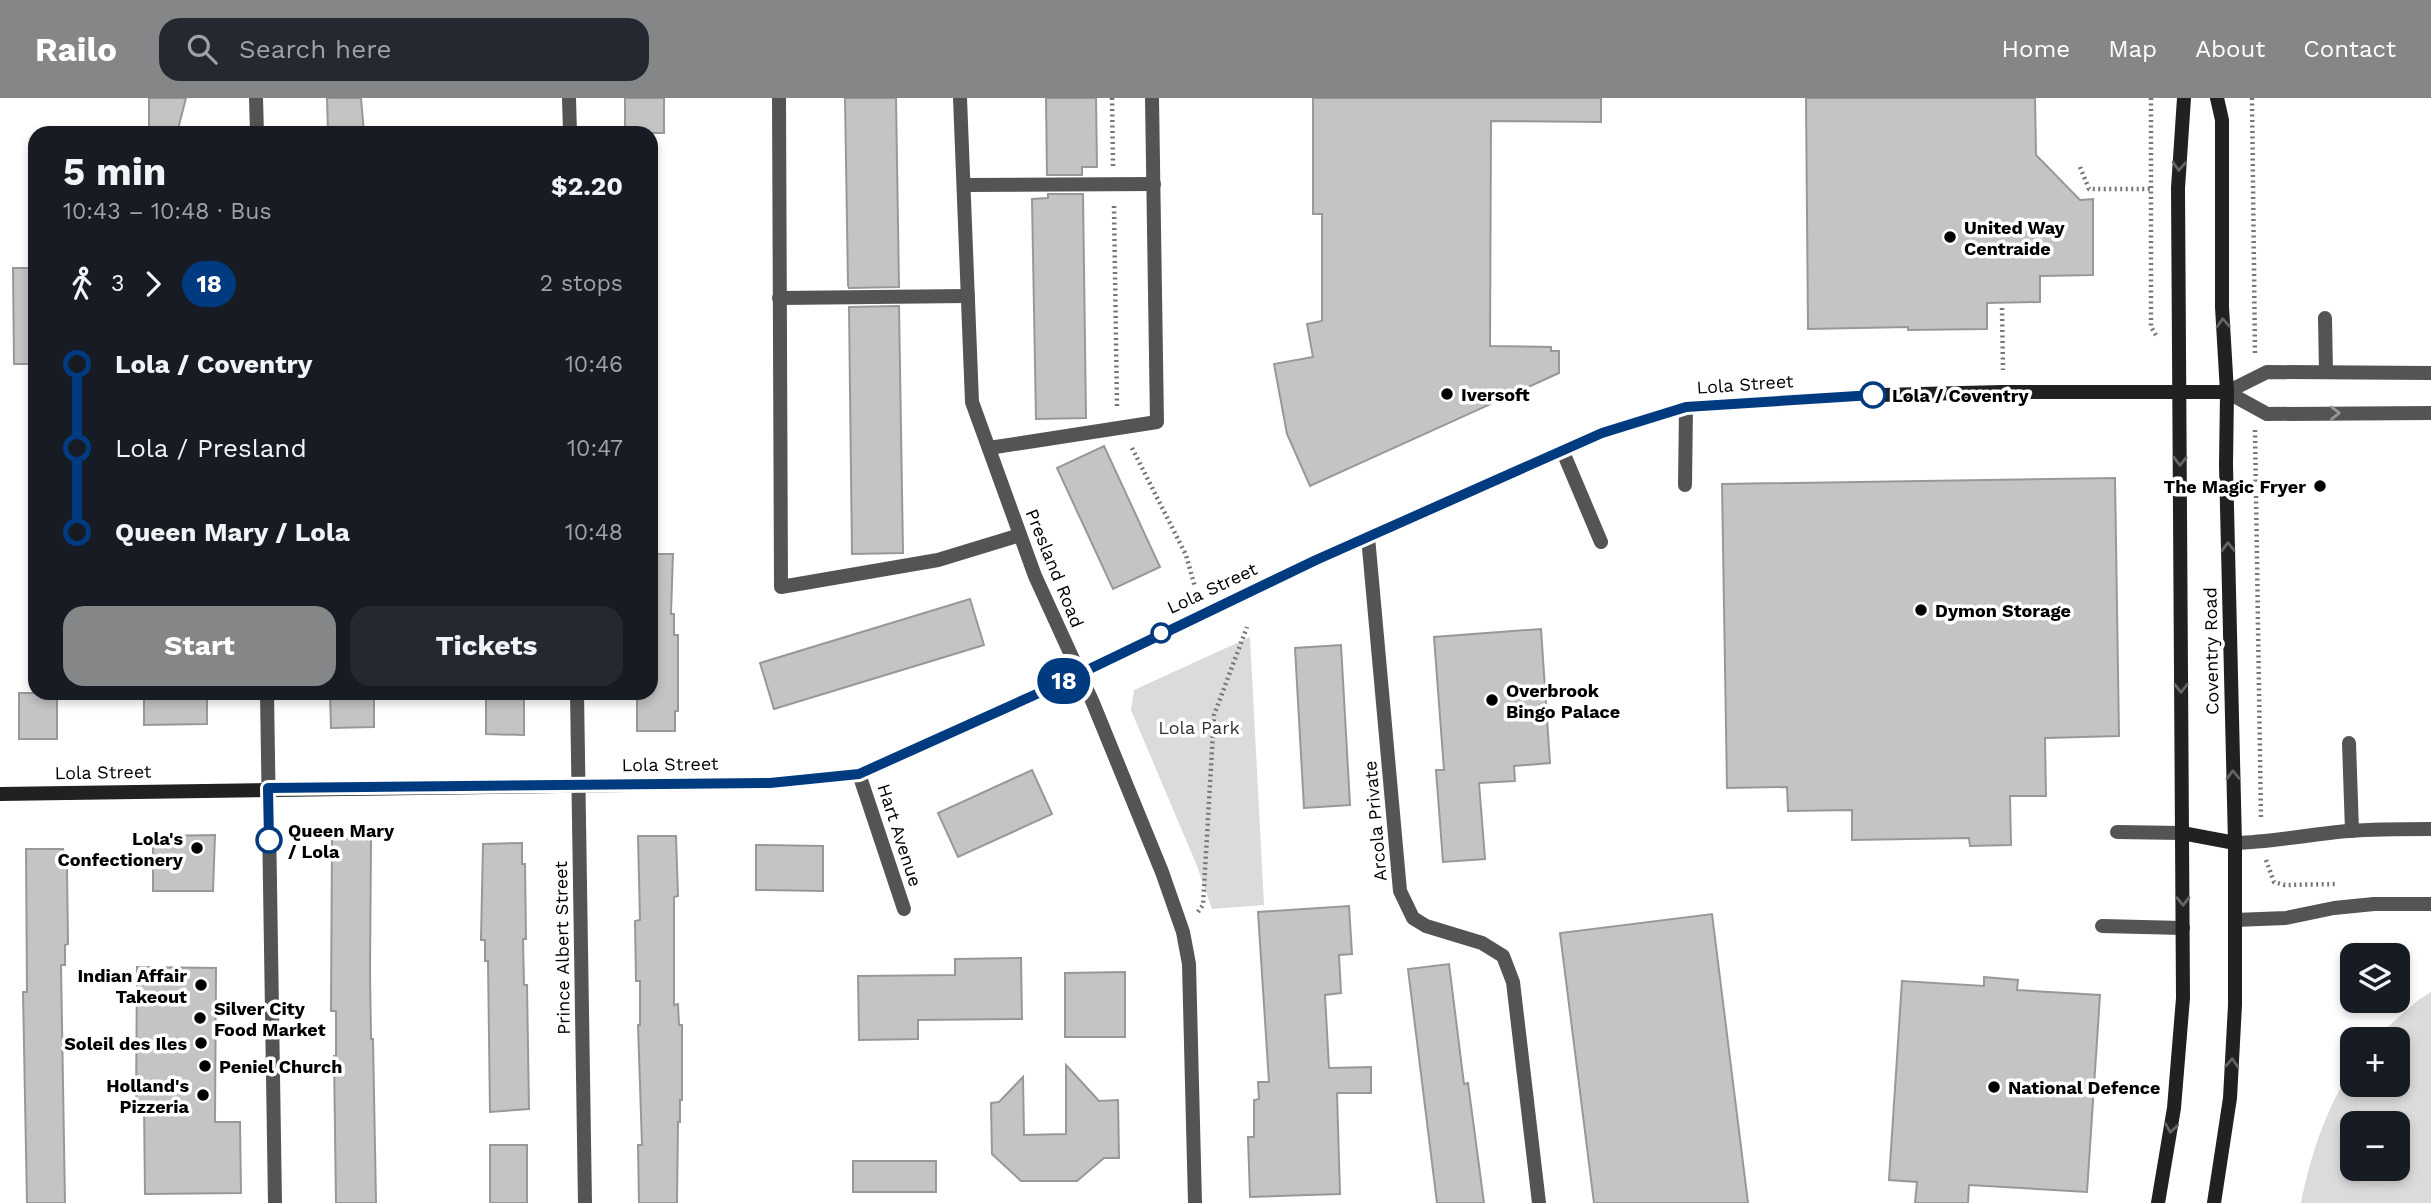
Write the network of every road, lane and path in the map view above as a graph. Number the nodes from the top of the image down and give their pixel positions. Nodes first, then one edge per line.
1 (257, 98) edge
2 (569, 98) edge
3 (779, 98) edge
4 (960, 98) edge
5 (1112, 98) edge
6 (1152, 98) edge
7 (2151, 98) edge
8 (2185, 98) edge
9 (2217, 98) edge
10 (2252, 98) edge
11 (257, 126) edge
12 (570, 126) edge
13 (2080, 167) dead end
14 (1113, 184) junction
15 (1154, 184) junction
16 (964, 185) junction
17 (2151, 190) junction
18 (968, 296) junction
19 (779, 298) junction
20 (2002, 308) dead end
21 (2325, 318) dead end
22 (2255, 332) dead end
23 (2181, 362) junction
24 (2003, 371) dead end
25 (2326, 372) junction
26 (2431, 373) edge
27 (2227, 392) junction
28 (2181, 393) junction
29 (1686, 407) junction
30 (2431, 413) edge
31 (1123, 427) junction
32 (2256, 443) dead end
33 (989, 448) junction
34 (1563, 452) junction
35 (1685, 485) dead end
36 (1020, 535) junction
37 (1368, 537) junction
38 (1601, 542) dead end
39 (1195, 587) dead end
40 (1247, 627) dead end
41 (1080, 673) junction
42 (267, 700) edge
43 (578, 700) edge
44 (2349, 743) dead end
45 (859, 774) junction
46 (579, 785) junction
47 (268, 788) junction
48 (0, 794) edge
49 (2431, 829) edge
50 (2351, 831) junction
51 (2117, 832) dead end
52 (2182, 833) junction
53 (2261, 842) junction
54 (2235, 843) junction
55 (2274, 882) dead end
56 (2431, 904) edge
57 (904, 909) dead end
58 (2235, 920) junction
59 (2102, 926) dead end
60 (2183, 928) junction
61 (1183, 932) junction
62 (275, 1203) edge
63 (585, 1203) edge
64 (1195, 1203) edge
65 (1539, 1203) edge
66 (2158, 1203) edge
67 (2214, 1203) edge

1 - 11 street
2 - 12 street
3 - 19 street
4 - 16 street, Presland Road
5 - 14 path
6 - 15 street
7 - 17 path
8 -> 23 street, Coventry Road
27 -> 9 street, Coventry Road
10 - 22 path
13 - 17 path
14 - 15 street
14 - 16 street
14 - 31 path
15 - 31 street
16 - 18 street, Presland Road
17 - 23 path
18 - 19 street
18 - 33 street, Presland Road
19 - 36 street
20 - 24 path
21 - 25 street
23 - 28 street, Coventry Road
25 - 26 street
25 - 27 street
27 - 28 street, Lola Street
27 -> 30 street
54 -> 27 street, Coventry Road
28 - 29 street, Lola Street
28 -> 52 street, Coventry Road
29 - 34 street, Lola Street
29 - 35 street
31 - 33 street
31 - 39 path
32 - 53 path
33 - 36 street, Presland Road
34 - 37 street, Lola Street
34 - 38 street
36 - 41 street, Presland Road
37 - 41 street, Lola Street
37 - 65 street, Arcola Private
40 - 61 path
41 - 45 street, Lola Street
41 - 61 street, Presland Road
42 - 47 street
43 - 46 street, Prince Albert Street
44 - 50 street
45 - 46 street, Lola Street
45 - 57 street, Hart Avenue
46 - 47 street, Lola Street
46 - 63 street, Prince Albert Street
47 - 48 street, Lola Street
47 - 62 street
49 - 50 street
50 - 53 street
51 - 52 street
52 - 54 street
52 -> 60 street, Coventry Road
53 - 54 street
53 - 55 path
54 - 58 street, Coventry Road
56 - 58 street
67 -> 58 street, Coventry Road
59 - 60 street
60 -> 66 street, Coventry Road
61 - 64 street, Presland Road

